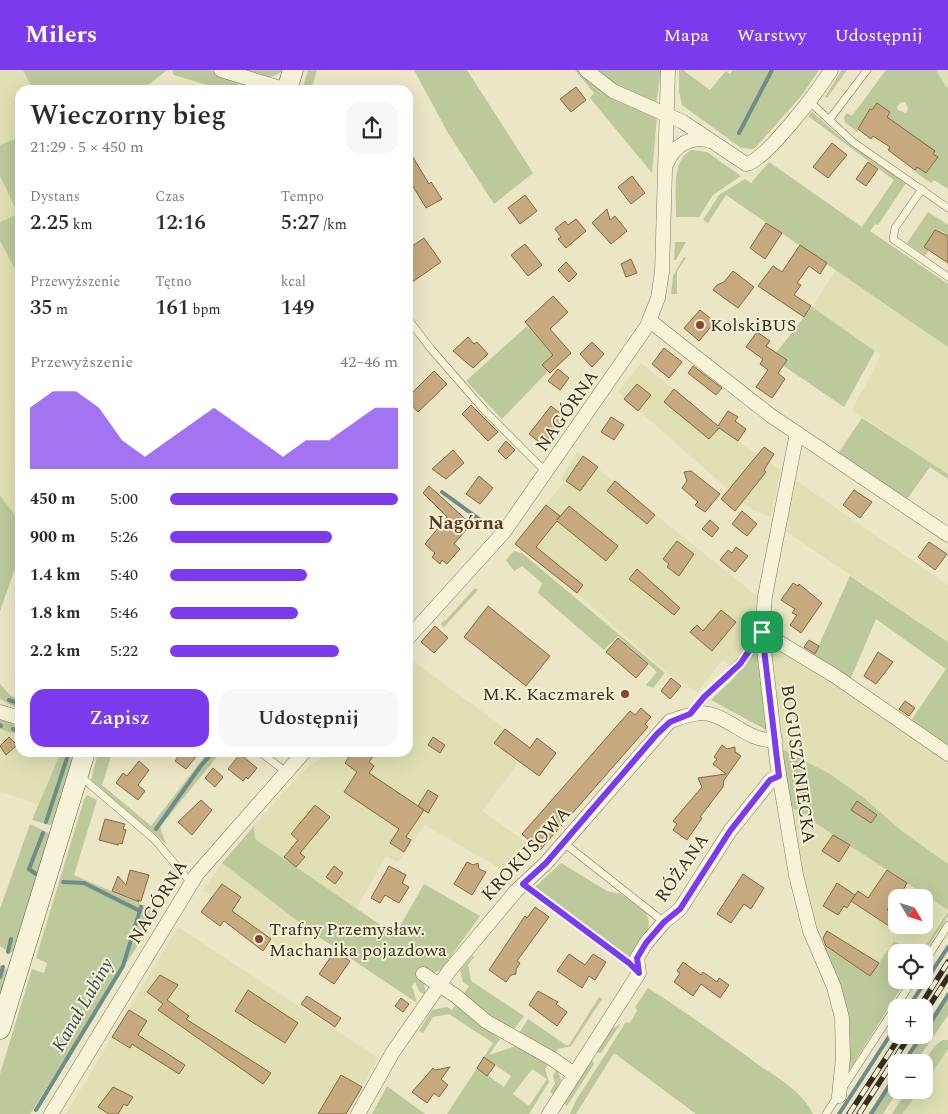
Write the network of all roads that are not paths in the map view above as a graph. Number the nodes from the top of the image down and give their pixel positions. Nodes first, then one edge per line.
1 (221, 70) edge
2 (293, 70) edge
3 (586, 70) edge
4 (668, 70) edge
5 (831, 70) edge
6 (867, 70) edge
7 (270, 85) edge
8 (288, 85) edge
9 (809, 101) junction
10 (668, 116) junction
11 (829, 120) junction
12 (715, 144) junction
13 (666, 166) junction
14 (922, 189) junction
15 (948, 208) edge
16 (948, 277) edge
17 (650, 321) junction
18 (413, 326) edge
19 (796, 433) junction
20 (547, 473) junction
21 (948, 535) edge
22 (413, 632) edge
23 (762, 632) junction
24 (0, 706) edge
25 (690, 714) junction
26 (10, 715) edge
27 (774, 740) junction
28 (948, 754) edge
29 (83, 757) edge
30 (266, 757) edge
31 (300, 757) edge
32 (286, 772) junction
33 (78, 774) junction
34 (779, 776) junction
35 (564, 843) junction
36 (191, 883) junction
37 (523, 884) junction
38 (664, 922) junction
39 (948, 926) edge
40 (933, 949) edge
41 (639, 973) junction
42 (423, 974) dead end
43 (438, 984) junction
44 (907, 989) edge
45 (0, 1028) edge
46 (574, 1074) junction
47 (838, 1096) junction
48 (51, 1114) edge
49 (358, 1114) edge
50 (549, 1114) edge
51 (826, 1114) edge

1 - 7 street
2 - 8 street
3 - 10 street
4 - 10 street, NAGÓRNA
5 - 9 street
6 - 11 lane
9 - 11 lane
9 - 12 street
10 - 12 street
10 - 13 street, NAGÓRNA
11 - 14 lane
12 - 13 street
13 - 17 street, NAGÓRNA
14 - 15 lane
14 - 16 lane
17 - 19 street
17 - 20 street, NAGÓRNA
18 - 20 lane
19 - 21 street
19 - 23 street, BOGUSZYNIECKA
20 - 22 street, NAGÓRNA
23 - 25 lane
23 - 27 street, BOGUSZYNIECKA
23 - 28 street
24 - 26 street
25 - 27 street, KROKUSOWA
25 - 35 street, KROKUSOWA
27 - 34 street, BOGUSZYNIECKA
29 - 33 street
30 - 32 lane
31 - 32 street, NAGÓRNA
32 - 36 street, NAGÓRNA
33 - 36 lane
33 - 45 street
34 - 38 street, RÓŻANA
34 - 47 street, BOGUSZYNIECKA
35 - 37 street, KROKUSOWA
35 - 38 lane
36 - 48 street, NAGÓRNA
37 - 41 lane
37 - 43 street, KROKUSOWA
38 - 41 street, RÓŻANA
39 - 40 lane
41 - 46 street, RÓŻANA
42 - 43 street
43 - 46 street
43 - 49 street, KROKUSOWA
44 - 47 lane
46 - 50 street, RÓŻANA
47 - 51 lane

